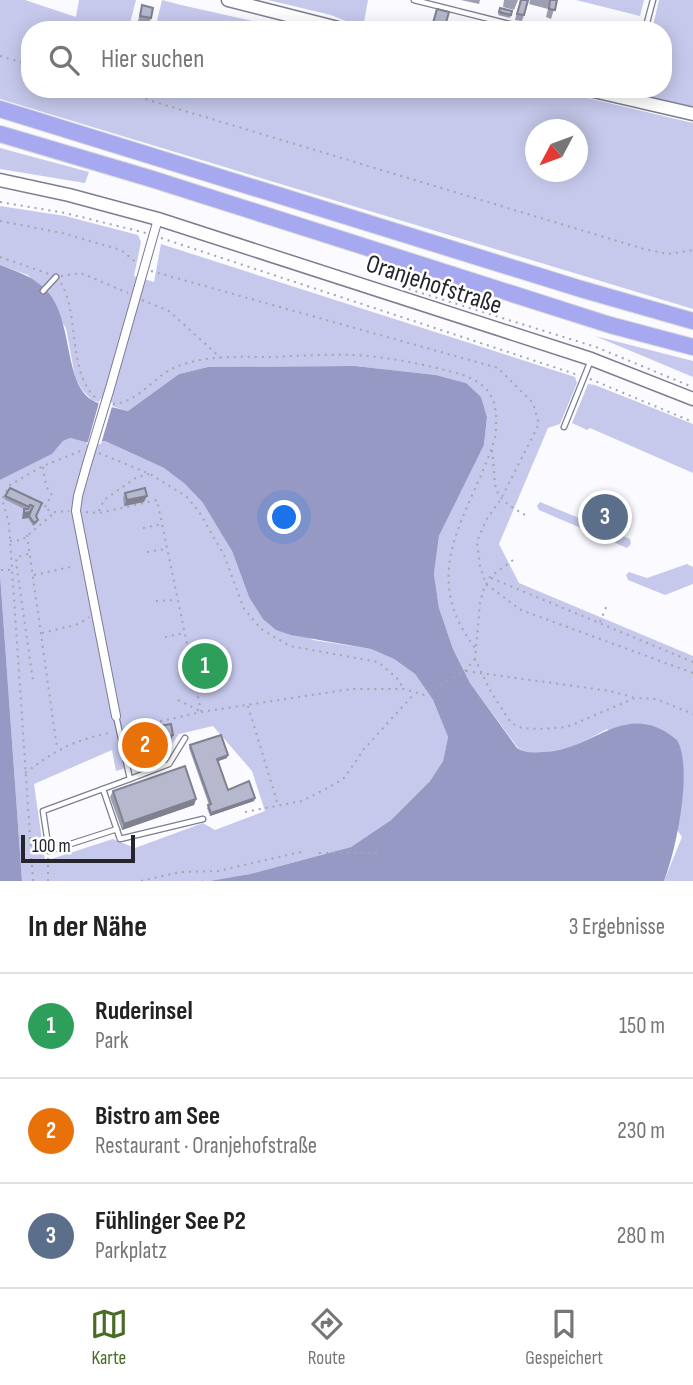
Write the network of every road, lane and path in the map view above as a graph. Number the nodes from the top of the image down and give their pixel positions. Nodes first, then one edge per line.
1 (228, 0) edge
2 (414, 0) edge
3 (653, 0) edge
4 (311, 21) edge
5 (497, 21) edge
6 (647, 21) edge
7 (0, 56) edge
8 (21, 62) edge
9 (142, 98) edge
10 (623, 98) edge
11 (0, 107) edge
12 (693, 114) edge
13 (0, 134) edge
14 (0, 180) edge
15 (0, 202) edge
16 (158, 219) junction
17 (0, 221) edge
18 (152, 235) junction
19 (693, 250) edge
20 (0, 257) edge
21 (143, 269) junction
22 (56, 277) junction
23 (43, 291) dead end
24 (136, 297) junction
25 (693, 321) edge
26 (693, 347) edge
27 (221, 358) junction
28 (591, 359) junction
29 (584, 377) junction
30 (693, 399) edge
31 (693, 422) edge
32 (564, 427) dead end
33 (492, 449) junction
34 (501, 499) junction
35 (76, 511) junction
36 (54, 512) junction
37 (99, 513) junction
38 (527, 516) dead end
39 (162, 524) junction
40 (143, 528) dead end
41 (27, 535) junction
42 (9, 541) junction
43 (167, 548) junction
44 (147, 552) dead end
45 (29, 554) junction
46 (513, 560) dead end
47 (70, 567) dead end
48 (1, 570) edge
49 (11, 570) junction
50 (32, 575) junction
51 (19, 576) junction
52 (11, 577) junction
53 (490, 577) junction
54 (486, 584) junction
55 (178, 600) junction
56 (156, 601) dead end
57 (607, 605) dead end
58 (96, 613) junction
59 (599, 623) junction
60 (40, 633) junction
61 (185, 633) junction
62 (166, 637) dead end
63 (476, 649) junction
64 (475, 659) junction
65 (693, 662) edge
66 (465, 671) junction
67 (480, 671) junction
68 (693, 673) edge
69 (33, 681) dead end
70 (404, 689) junction
71 (414, 693) junction
72 (635, 698) junction
73 (178, 700) dead end
74 (247, 705) junction
75 (201, 712) junction
76 (693, 714) edge
77 (116, 716) joint
78 (118, 731) junction
79 (185, 737) dead end
80 (58, 749) junction
81 (25, 773) junction
82 (130, 779) junction
83 (103, 789) junction
84 (279, 805) junction
85 (245, 812) dead end
86 (203, 819) dead end
87 (117, 830) junction
88 (49, 851) junction
89 (305, 851) dead end
90 (319, 853) dead end
91 (380, 853) dead end
92 (25, 861) dead end
93 (31, 861) junction
94 (33, 881) edge
95 (48, 881) edge
96 (141, 881) edge

1 - 4 street
2 - 5 lane
3 - 6 lane
7 - 8 path
9 - 19 path
10 - 12 street
11 - 25 highway
13 - 26 highway
14 - 16 street, Oranjehofstraße
15 - 18 path
16 - 18 street
16 - 28 street, Oranjehofstraße
17 - 21 path
18 - 21 street
18 - 29 path
20 - 22 path
21 - 24 street
21 - 34 path
22 - 23 lane
22 - 24 path
22 - 27 path
24 - 27 path
24 - 35 street, bridge
27 - 33 path
28 - 29 lane
28 - 30 street, Oranjehofstraße
29 - 31 path
29 - 32 lane
33 - 34 path
33 - 63 path
34 - 38 path
34 - 54 path
35 - 36 path
35 - 37 path
35 - 58 street
36 - 41 path
36 - 42 path
37 - 39 path
37 - 70 path
39 - 40 path
39 - 43 path
41 - 42 path
41 - 45 path
42 - 49 path
43 - 44 path
43 - 55 path
45 - 50 path
45 - 51 path
46 - 53 path
47 - 50 path
48 - 49 path
49 - 52 path
50 - 60 path
51 - 52 path
51 - 69 path
52 - 81 path
53 - 54 path
53 - 59 path
54 - 63 path
54 - 68 path
55 - 56 path
55 - 61 path
57 - 59 path
58 - 60 path
58 - 77 street
59 - 65 path
60 - 80 path
61 - 62 path
61 - 75 path
63 - 64 path
64 - 66 path
64 - 67 path
66 - 67 path
66 - 71 path
67 - 72 path
67 - 72 path
70 - 71 path
70 - 74 path
71 - 84 path
72 - 76 path
73 - 75 path
74 - 75 path
74 - 84 path
75 - 78 path
77 - 78 lane
78 - 80 path
78 - 82 lane
79 - 82 lane
80 - 81 path
81 - 93 path
82 - 83 lane
83 - 87 lane
83 - 88 lane
84 - 85 path
86 - 87 lane
87 - 88 lane
88 - 95 path
89 - 96 path
90 - 91 path
92 - 93 path
93 - 94 path

